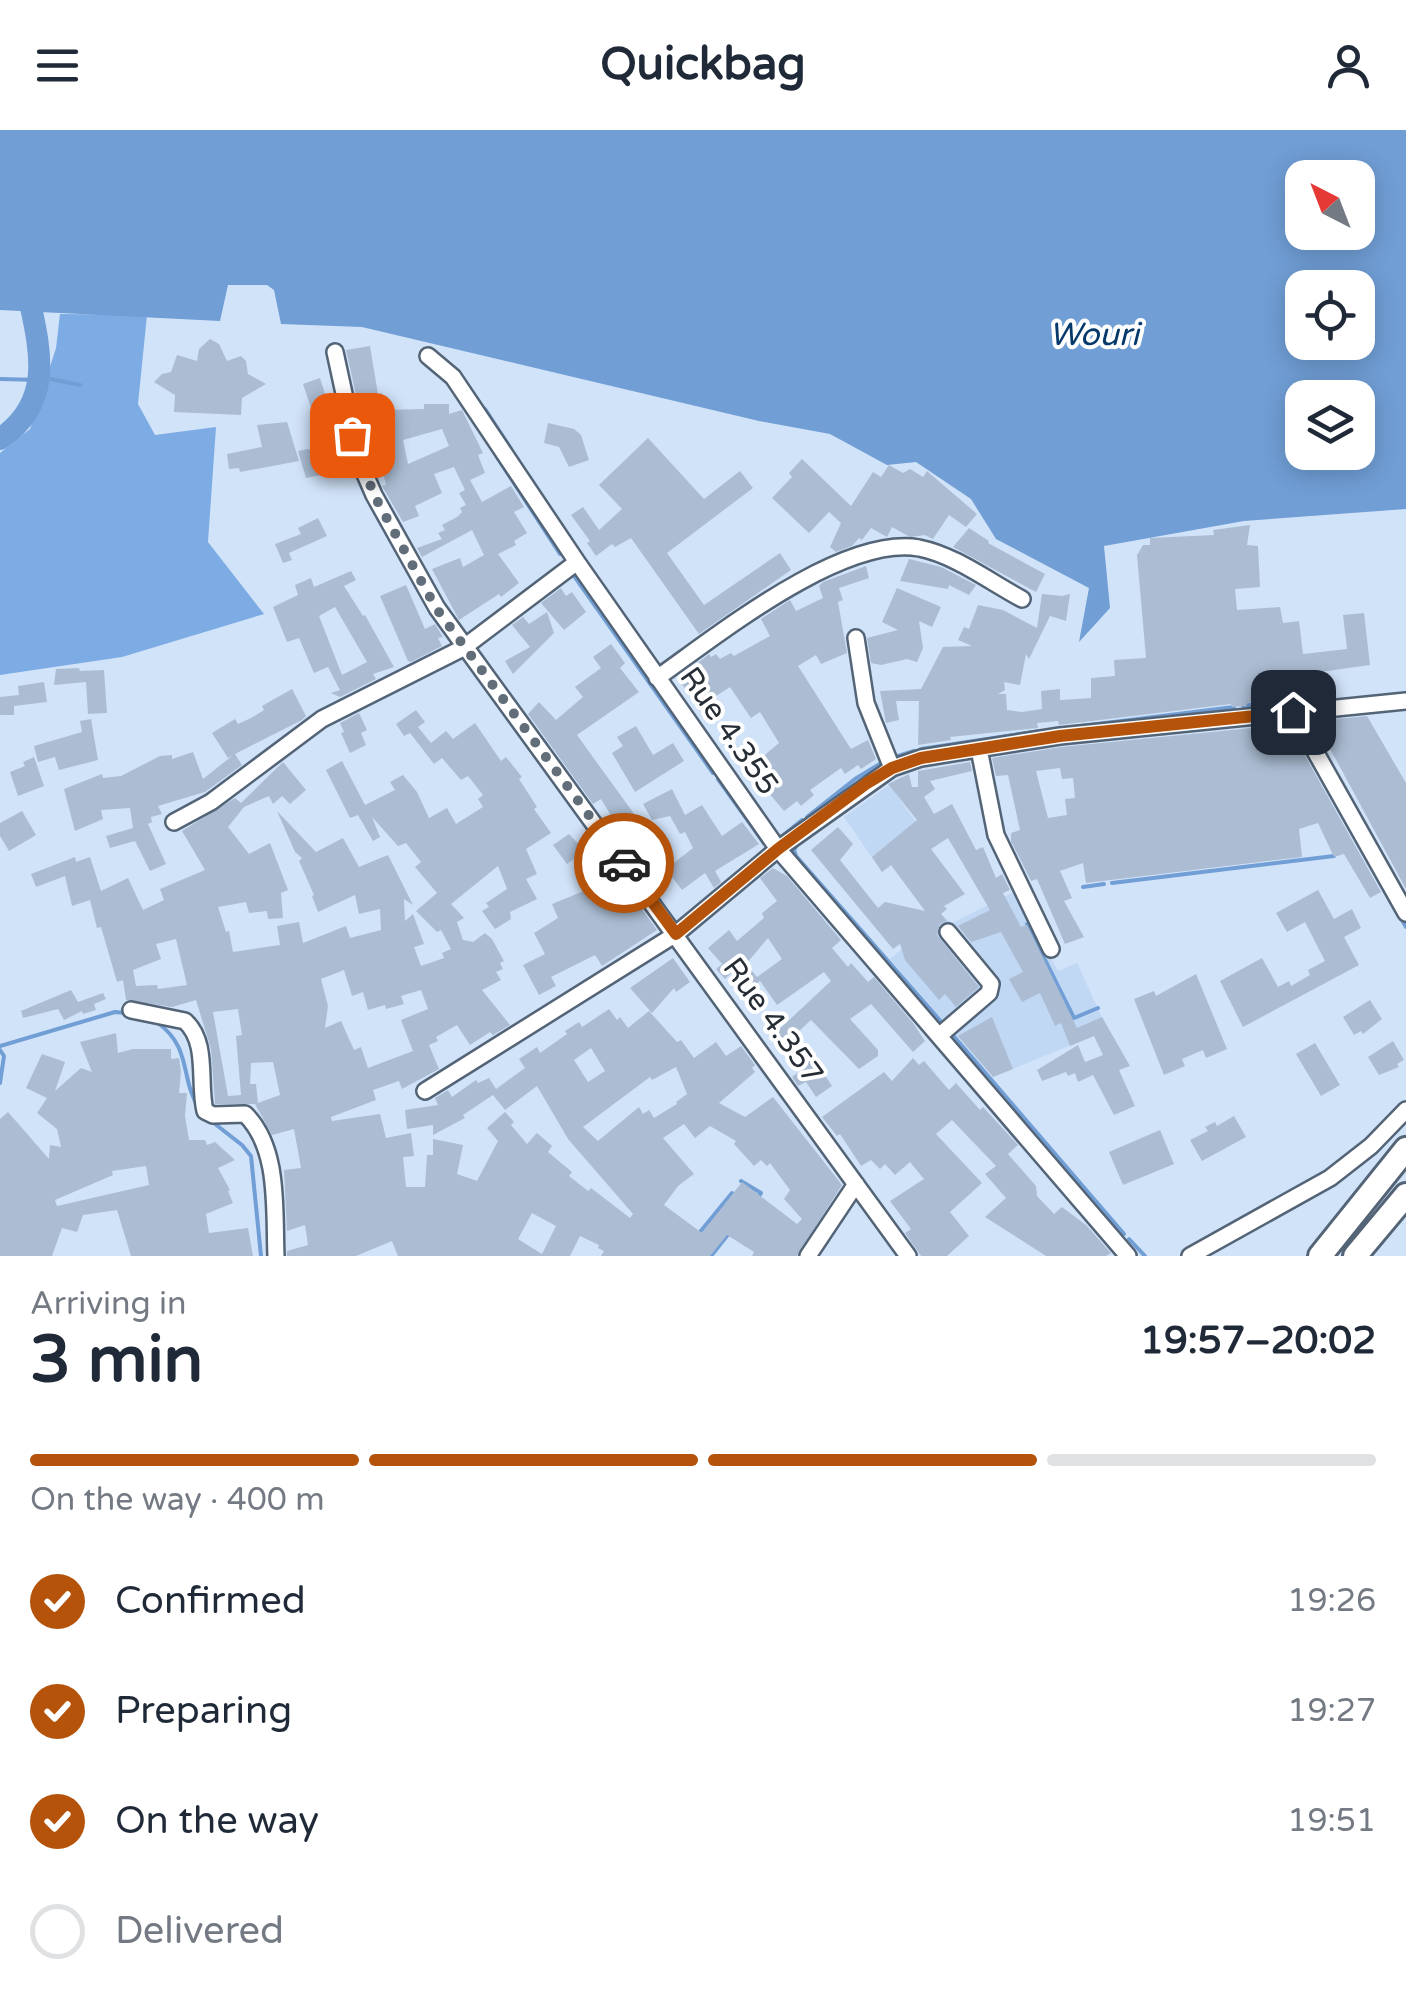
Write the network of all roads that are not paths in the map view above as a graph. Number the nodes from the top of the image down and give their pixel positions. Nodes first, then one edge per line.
1 (335, 352) dead end
2 (428, 356) dead end
3 (577, 562) junction
4 (1022, 599) dead end
5 (856, 638) dead end
6 (463, 648) junction
7 (657, 678) junction
8 (1406, 701) edge
9 (1293, 712) junction
10 (979, 748) junction
11 (892, 768) junction
12 (174, 822) dead end
13 (778, 849) junction
14 (1406, 913) edge
15 (948, 932) dead end
16 (676, 934) junction
17 (1051, 949) dead end
18 (131, 1010) dead end
19 (940, 1036) junction
20 (425, 1091) dead end
21 (1406, 1110) edge
22 (1406, 1149) edge
23 (856, 1184) junction
24 (1406, 1195) edge
25 (276, 1256) edge
26 (808, 1256) edge
27 (908, 1256) edge
28 (1128, 1256) edge
29 (1190, 1256) edge
30 (1320, 1256) edge
31 (1356, 1256) edge

1 - 6 street, Rue 4.357
2 - 3 street, Rue 4.355
3 - 6 street
3 - 7 street, Rue 4.355
4 - 7 street
5 - 11 street
6 - 12 street
6 - 16 street, Rue 4.357
7 - 13 street, Rue 4.355
8 - 9 street
9 - 10 street
9 - 14 street
10 - 11 street
10 - 17 street
11 - 13 street
13 - 16 street
13 - 19 street, Rue 4.355
15 - 19 street
16 - 20 street
16 - 23 street, Rue 4.357
18 - 25 street
19 - 28 street, Rue 4.355
21 - 29 street
22 - 30 highway
23 - 26 street
23 - 27 street, Rue 4.357
24 - 31 highway

